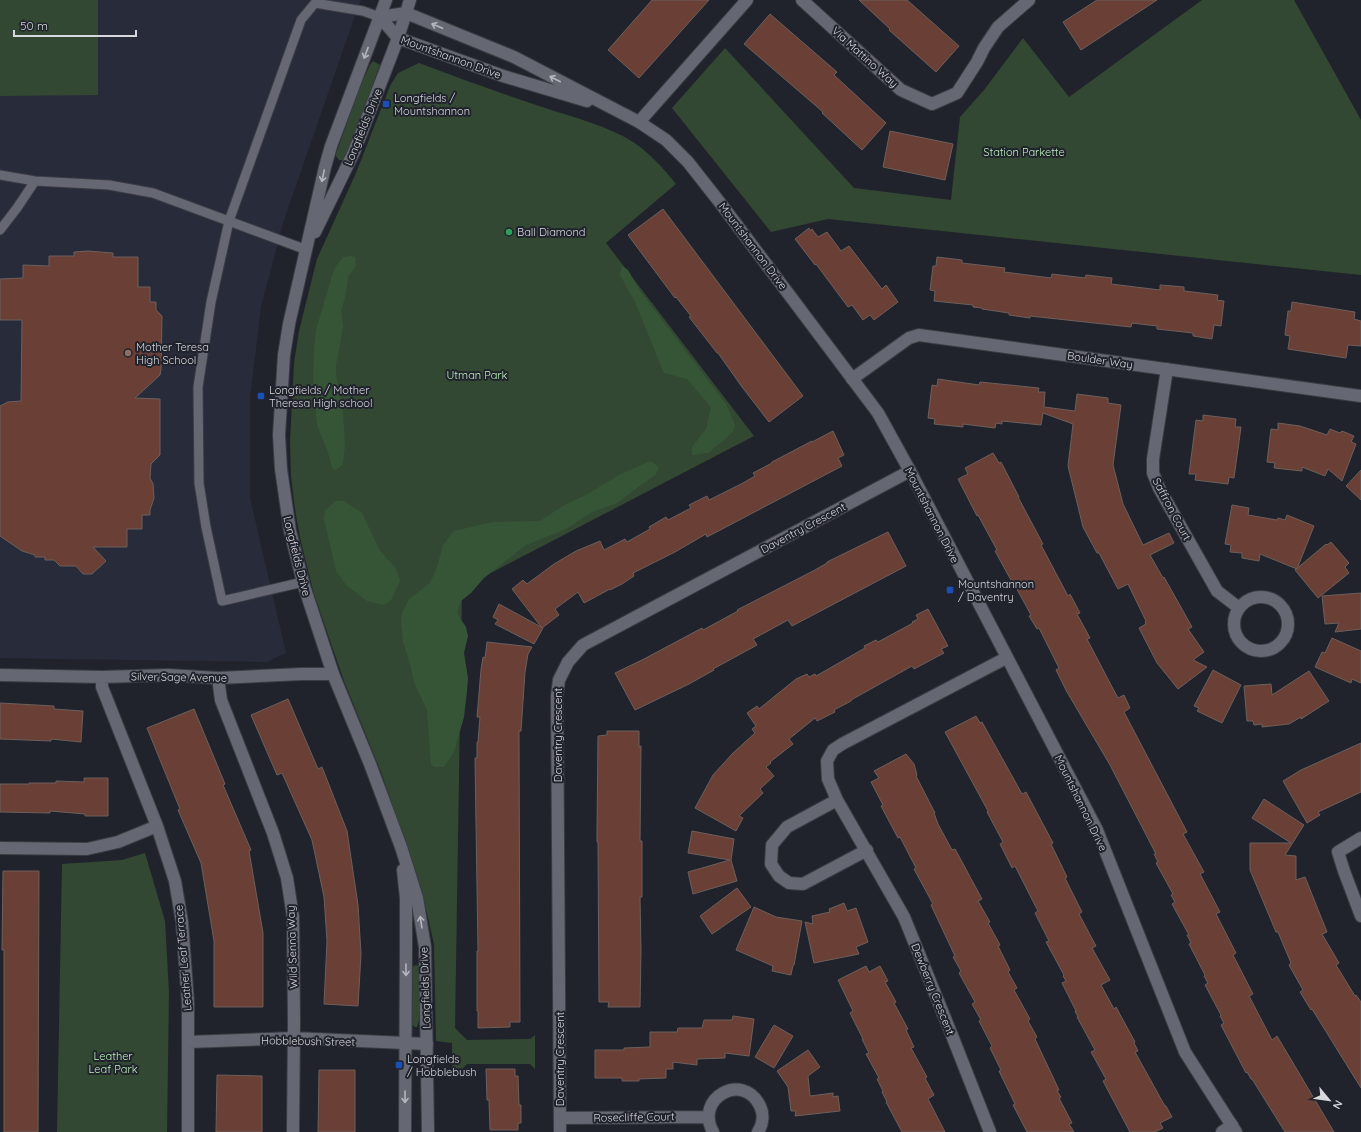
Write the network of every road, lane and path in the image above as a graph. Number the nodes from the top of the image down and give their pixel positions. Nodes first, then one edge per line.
1 (386, 0) edge
2 (410, 0) edge
3 (747, 0) edge
4 (802, 0) edge
5 (1029, 0) edge
6 (406, 13) junction
7 (380, 17) junction
8 (398, 38) junction
9 (615, 110) junction
10 (639, 122) junction
11 (0, 175) edge
12 (35, 180) junction
13 (229, 221) junction
14 (0, 230) edge
15 (307, 250) junction
16 (1167, 369) junction
17 (852, 379) junction
18 (1361, 396) edge
19 (910, 471) junction
20 (303, 582) junction
21 (1239, 608) junction
22 (1006, 658) junction
23 (333, 674) junction
24 (0, 675) edge
25 (102, 677) junction
26 (218, 678) junction
27 (837, 800) junction
28 (157, 826) junction
29 (1361, 838) edge
30 (402, 847) junction
31 (0, 848) edge
32 (867, 850) junction
33 (1357, 894) edge
34 (1361, 916) edge
35 (294, 1038) junction
36 (188, 1042) junction
37 (405, 1044) junction
38 (427, 1044) junction
39 (708, 1116) junction
40 (560, 1118) junction
41 (1230, 1130) edge
42 (188, 1132) edge
43 (293, 1132) edge
44 (405, 1132) edge
45 (428, 1132) edge
46 (560, 1132) edge
47 (713, 1132) edge
48 (758, 1132) edge
49 (990, 1132) edge

1 - 7 street, Longfields Drive
2 - 6 street, Longfields Drive
3 - 10 street
4 - 5 street, Via Mattino Way
6 - 7 street
6 - 8 street, Longfields Drive
9 -> 6 street, Mountshannon Drive
7 - 8 street, Mountshannon Drive
7 - 13 lane
7 -> 15 street, Longfields Drive
8 - 9 street, Mountshannon Drive
8 - 15 street, Longfields Drive
9 - 10 street, Mountshannon Drive
10 - 17 street, Mountshannon Drive
11 - 12 lane
12 - 13 lane
12 - 14 lane
13 - 15 lane
13 - 20 lane
15 - 20 street, Longfields Drive
16 - 17 street, Boulder Way
16 - 18 street, Boulder Way
16 - 21 street, Saffron Court
17 - 19 street, Mountshannon Drive
19 - 22 street, Mountshannon Drive
19 - 40 street, Daventry Crescent
20 - 23 street, Longfields Drive
21 - 21 street
22 - 27 street, Dewberry Crescent
22 - 41 street, Mountshannon Drive
23 - 26 street, Silver Sage Avenue
23 - 30 street, Longfields Drive
24 - 25 street, Silver Sage Avenue
25 - 26 street, Silver Sage Avenue
25 - 28 street, Leather Leaf Terrace
26 - 35 street, Wild Senna Way
27 - 32 street, Dewberry Crescent
27 - 32 street
28 - 31 street
28 - 36 street, Leather Leaf Terrace
29 - 33 street
30 -> 37 street, Longfields Drive
38 -> 30 street, Longfields Drive
32 - 49 street, Dewberry Crescent
33 - 34 street
35 - 36 street, Hobblebush Street
35 - 37 street, Hobblebush Street
35 - 43 street, Wild Senna Way
36 - 42 street, Leather Leaf Terrace
37 - 38 street, Hobblebush Street
37 -> 44 street, Longfields Drive
38 - 45 street, Longfields Drive
39 - 40 street, Rosecliffe Court
39 - 47 street
39 - 48 street
40 - 46 street, Daventry Crescent

